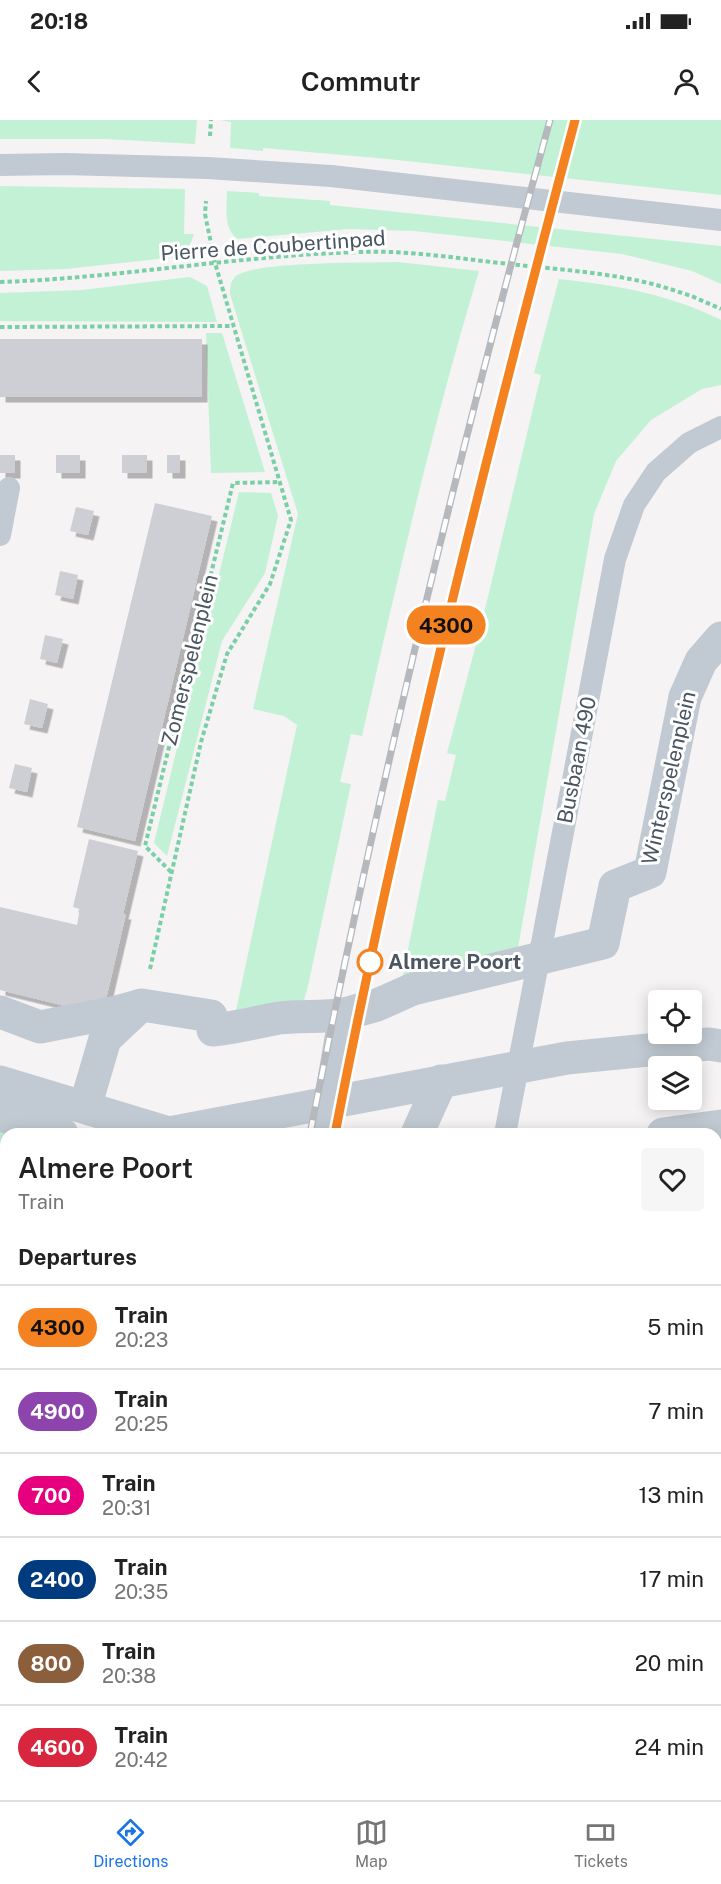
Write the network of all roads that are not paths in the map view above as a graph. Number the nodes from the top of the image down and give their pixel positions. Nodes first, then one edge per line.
1 (0, 165) edge
2 (721, 220) edge
3 (721, 427) edge
4 (9, 488) dead end
5 (0, 535) edge
6 (721, 638) edge
7 (142, 1005) junction
8 (0, 1012) edge
9 (345, 1014) junction
10 (717, 1041) edge
11 (441, 1081) junction
12 (0, 1082) edge
13 (330, 1101) junction
14 (85, 1107) junction
15 (0, 1115) edge
16 (42, 1128) edge
17 (150, 1128) edge
18 (198, 1128) edge
19 (326, 1128) edge
20 (420, 1128) edge
21 (506, 1128) edge

1 - 2 lane
3 - 21 lane, Busbaan 490, bridge
4 - 5 lane
6 - 9 street, Winterspelenplein
7 - 8 street
7 - 9 street
7 - 14 street
9 - 13 street
10 - 11 street
11 - 13 street
11 - 20 street
12 - 14 street
13 - 18 street
13 - 19 street
14 - 17 street
15 - 16 street

